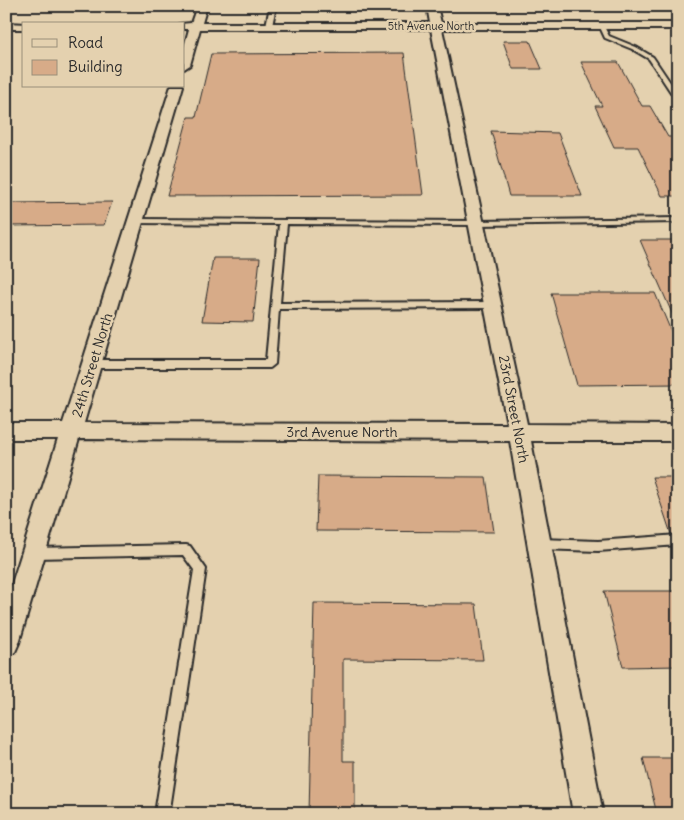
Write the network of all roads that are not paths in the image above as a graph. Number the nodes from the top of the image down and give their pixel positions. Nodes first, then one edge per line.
1 (202, 6) edge
2 (273, 6) edge
3 (432, 6) edge
4 (6, 26) edge
5 (22, 26) edge
6 (190, 26) edge
7 (269, 26) junction
8 (436, 26) junction
9 (601, 26) junction
10 (678, 26) edge
11 (185, 58) edge
12 (176, 88) edge
13 (678, 99) edge
14 (678, 220) edge
15 (136, 221) junction
16 (283, 222) junction
17 (476, 223) junction
18 (493, 305) junction
19 (275, 306) junction
20 (92, 364) junction
21 (6, 431) edge
22 (71, 432) junction
23 (519, 433) junction
24 (678, 433) edge
25 (678, 540) edge
26 (540, 544) junction
27 (34, 553) junction
28 (6, 643) edge
29 (160, 814) edge
30 (588, 814) edge

1 - 6 street
2 - 7 lane
3 - 8 street, 23rd Street North
4 - 5 street
6 - 7 street, 5th Avenue North
6 - 11 street
7 - 8 street, 5th Avenue North
8 - 9 street, 5th Avenue North
8 - 17 street, 23rd Street North
9 - 10 street, 5th Avenue North
9 - 13 lane
12 - 15 street, 24th Street North
14 - 17 lane
15 - 16 lane
15 - 20 street, 24th Street North
16 - 17 lane
16 - 19 lane
17 - 18 street, 23rd Street North
18 - 19 lane
18 - 23 street, 23rd Street North
19 - 20 lane
20 - 22 street, 24th Street North
21 - 22 street, 3rd Avenue North
22 - 23 street, 3rd Avenue North
22 - 27 street, 24th Street North
23 - 24 street, 3rd Avenue North
23 - 26 street, 23rd Street North
25 - 26 lane
26 - 30 street, 23rd Street North
27 - 28 street, 24th Street North
27 - 29 lane

